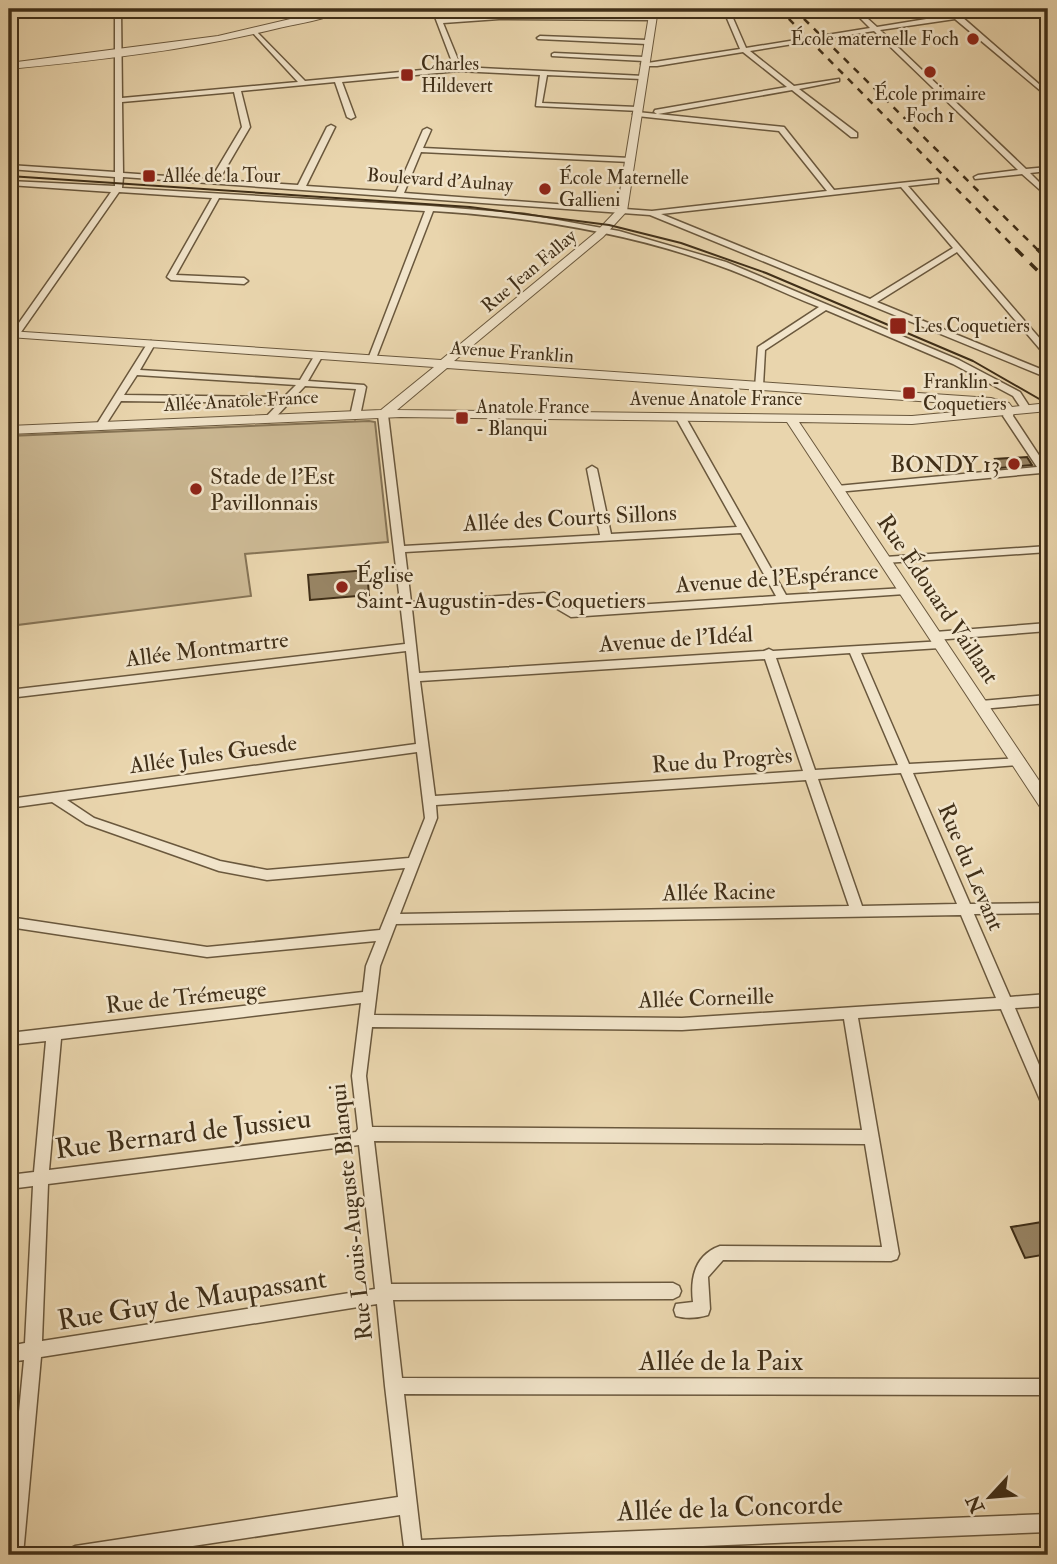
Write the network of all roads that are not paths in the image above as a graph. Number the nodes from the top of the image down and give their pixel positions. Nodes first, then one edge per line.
1 (118, 9) edge
2 (341, 9) edge
3 (435, 9) edge
4 (726, 9) edge
5 (853, 9) edge
6 (948, 9) edge
7 (1003, 9) edge
8 (1034, 9) edge
9 (651, 12) edge
10 (957, 16) junction
11 (440, 21) junction
12 (1048, 21) edge
13 (875, 30) junction
14 (254, 31) junction
15 (540, 38) dead end
16 (647, 42) junction
17 (548, 44) dead end
18 (744, 50) junction
19 (119, 54) junction
20 (554, 55) junction
21 (644, 62) junction
22 (9, 66) edge
23 (458, 69) junction
24 (544, 73) junction
25 (565, 74) junction
26 (642, 77) junction
27 (338, 80) junction
28 (837, 80) dead end
29 (303, 83) junction
30 (793, 88) junction
31 (237, 89) junction
32 (1048, 95) edge
33 (120, 100) junction
34 (637, 111) junction
35 (351, 117) dead end
36 (331, 127) dead end
37 (427, 130) dead end
38 (854, 135) dead end
39 (418, 150) junction
40 (630, 160) junction
41 (9, 167) edge
42 (1048, 169) edge
43 (1024, 172) junction
44 (121, 176) junction
45 (978, 177) dead end
46 (935, 181) dead end
47 (9, 183) edge
48 (213, 183) junction
49 (903, 185) junction
50 (301, 188) junction
51 (118, 189) junction
52 (832, 192) junction
53 (217, 195) junction
54 (399, 195) junction
55 (1048, 195) edge
56 (430, 208) junction
57 (622, 211) junction
58 (651, 213) junction
59 (604, 230) junction
60 (958, 248) junction
61 (244, 281) dead end
62 (870, 303) junction
63 (825, 307) junction
64 (11, 337) edge
65 (151, 344) junction
66 (1048, 353) edge
67 (319, 355) junction
68 (372, 359) junction
69 (443, 364) junction
70 (135, 372) junction
71 (1048, 375) edge
72 (302, 384) junction
73 (758, 386) junction
74 (118, 398) junction
75 (288, 400) junction
76 (1048, 407) edge
77 (1026, 409) junction
78 (1009, 411) junction
79 (383, 415) junction
80 (355, 416) junction
81 (681, 418) junction
82 (790, 418) junction
83 (269, 419) junction
84 (100, 427) junction
85 (9, 430) edge
86 (592, 468) dead end
87 (1045, 473) edge
88 (837, 489) junction
89 (743, 530) junction
90 (606, 537) junction
91 (399, 549) junction
92 (1048, 550) edge
93 (885, 561) junction
94 (905, 591) junction
95 (783, 599) junction
96 (405, 606) junction
97 (1048, 627) edge
98 (938, 640) junction
99 (410, 647) junction
100 (854, 649) junction
101 (769, 653) junction
102 (415, 677) junction
103 (9, 694) edge
104 (1048, 699) edge
105 (981, 705) junction
106 (423, 747) junction
107 (1019, 761) junction
108 (906, 769) junction
109 (813, 775) junction
110 (54, 797) junction
111 (429, 801) junction
112 (9, 803) edge
113 (1048, 805) edge
114 (411, 863) junction
115 (1048, 908) edge
116 (857, 910) junction
117 (966, 910) junction
118 (390, 919) junction
119 (9, 922) edge
120 (384, 935) junction
121 (368, 997) junction
122 (1048, 1000) edge
123 (1006, 1003) junction
124 (850, 1013) junction
125 (365, 1021) junction
126 (54, 1035) junction
127 (9, 1039) edge
128 (1048, 1102) edge
129 (364, 1136) junction
130 (674, 1136) joint
131 (872, 1136) junction
132 (41, 1178) junction
133 (9, 1182) edge
134 (673, 1291) dead end
135 (382, 1294) junction
136 (682, 1310) dead end
137 (33, 1351) junction
138 (9, 1354) edge
139 (393, 1386) junction
140 (1048, 1387) edge
141 (406, 1505) junction
142 (1048, 1523) edge
143 (414, 1552) edge
144 (14, 1555) edge
145 (75, 1555) edge

1 - 19 street
2 - 14 street
3 - 11 street
4 - 18 street
5 - 13 street
6 - 10 street
7 - 10 street
8 - 12 street
9 - 11 street
9 - 16 street
10 - 13 street
10 - 32 street
11 - 23 street
13 - 18 street
13 - 43 street
14 - 19 street
14 - 29 street
15 - 16 street
16 - 21 street
17 - 20 street
18 - 21 street
18 - 30 street
19 - 22 street
19 - 33 street
20 - 21 street
20 - 25 street
21 - 26 street
23 - 24 street
23 - 27 street
24 - 25 street
24 - 34 street
25 - 26 street
26 - 34 street
27 - 29 street
27 - 35 street
28 - 30 street
29 - 31 street
30 - 34 street
30 - 38 street
31 - 33 street
31 - 48 street
33 - 44 street
34 - 40 street
34 - 52 street
36 - 50 street
37 - 39 street
39 - 40 street
39 - 54 street
40 - 57 street
41 - 44 street, Boulevard d'Aulnay
42 - 43 street
43 - 45 street
43 - 55 street
44 - 48 street, Boulevard d'Aulnay
44 - 51 street
46 - 49 street
47 - 51 street, Boulevard d'Aulnay
48 - 50 street, Boulevard d'Aulnay
49 - 52 street
49 - 60 street
50 - 54 street, Boulevard d'Aulnay
51 - 53 street, Boulevard d'Aulnay
51 - 64 street
52 - 58 street
53 - 56 street, Boulevard d'Aulnay
53 - 61 street
54 - 57 street, Boulevard d'Aulnay
56 - 59 street, Boulevard d'Aulnay
56 - 68 street
57 - 58 street, Boulevard d'Aulnay
57 - 59 street, Rue Jean Fallay
58 - 62 street, Boulevard d'Aulnay
59 - 63 street, Boulevard d'Aulnay
59 - 69 street, Rue Jean Fallay
60 - 62 street
60 - 66 street
62 - 71 street, Boulevard d'Aulnay
63 - 73 street
63 - 77 street, Boulevard d'Aulnay
64 - 65 street, Avenue Franklin
65 - 67 street, Avenue Franklin
65 - 70 street
67 - 68 street, Avenue Franklin
67 - 72 street
68 - 69 street, Avenue Franklin
69 - 73 street, Avenue Franklin
69 - 79 street, Rue Jean Fallay
70 - 72 street
70 - 74 street
72 - 75 street
72 - 80 street
73 - 78 street, Avenue Franklin
74 - 75 street
74 - 84 street
75 - 83 street
76 - 77 street, Avenue Anatole France
77 - 78 street, Avenue Anatole France
78 - 82 street, Avenue Anatole France
78 - 87 street
79 - 80 street, Allée Anatole France
79 - 81 street, Avenue Anatole France
79 - 91 street, Rue Louis-Auguste Blanqui
80 - 83 street, Allée Anatole France
81 - 82 street, Avenue Anatole France
81 - 89 street
82 - 88 street, Rue Édouard Vaillant
83 - 84 street, Allée Anatole France
84 - 85 street, Allée Anatole France
86 - 90 street
87 - 88 street
88 - 93 street, Rue Édouard Vaillant
89 - 90 street, Allée des Courts Sillons
89 - 95 street
90 - 91 street, Allée des Courts Sillons
91 - 96 street, Rue Louis-Auguste Blanqui
92 - 93 street
93 - 94 street, Rue Édouard Vaillant
94 - 95 street, Avenue de l'Espérance
94 - 98 street, Rue Édouard Vaillant
95 - 96 street, Avenue de l'Espérance
96 - 99 street, Rue Louis-Auguste Blanqui
97 - 98 street, Avenue de l'Idéal
98 - 100 street, Avenue de l'Idéal
98 - 105 street, Rue Édouard Vaillant
99 - 102 street, Rue Louis-Auguste Blanqui
99 - 103 street, Allée Montmartre
100 - 101 street, Avenue de l'Idéal
100 - 108 street, Rue du Levant
101 - 102 street, Avenue de l'Idéal
101 - 109 street
102 - 106 street, Rue Louis-Auguste Blanqui
104 - 105 street
105 - 107 street, Rue Édouard Vaillant
106 - 110 street, Allée Jules Guesde
106 - 111 street, Rue Louis-Auguste Blanqui
107 - 108 street, Rue du Progrès
107 - 113 street, Rue Édouard Vaillant
108 - 109 street, Rue du Progrès
108 - 117 street, Rue du Levant
109 - 111 street, Rue du Progrès
109 - 116 street
110 - 112 street, Allée Jules Guesde
110 - 114 street
111 - 114 street, Rue Louis-Auguste Blanqui
114 - 118 street, Rue Louis-Auguste Blanqui
115 - 117 street, Allée Racine
116 - 117 street, Allée Racine
116 - 118 street, Allée Racine
117 - 123 street, Rue du Levant
118 - 120 street, Rue Louis-Auguste Blanqui
119 - 120 street
120 - 121 street, Rue Louis-Auguste Blanqui
121 - 125 street, Rue Louis-Auguste Blanqui
121 - 126 street, Rue de Trémeuge
122 - 123 street, Allée Corneille
123 - 124 street, Allée Corneille
123 - 128 street, Rue du Levant
124 - 125 street, Allée Corneille
124 - 131 street
125 - 129 street, Rue Louis-Auguste Blanqui
126 - 127 street, Rue de Trémeuge
126 - 132 street
129 - 130 street
129 - 132 street, Rue Bernard de Jussieu
129 - 135 street, Rue Louis-Auguste Blanqui
130 - 131 street
131 - 136 street
132 - 133 street, Rue Bernard de Jussieu
132 - 137 street
134 - 135 street
135 - 137 street, Rue Guy de Maupassant
135 - 139 street, Rue Louis-Auguste Blanqui
137 - 138 street, Rue Guy de Maupassant
137 - 144 street
139 - 140 street, Allée de la Paix
139 - 141 street, Rue Louis-Auguste Blanqui
141 - 143 street, Rue Louis-Auguste Blanqui
141 - 145 street
142 - 143 street, Allée de la Concorde

